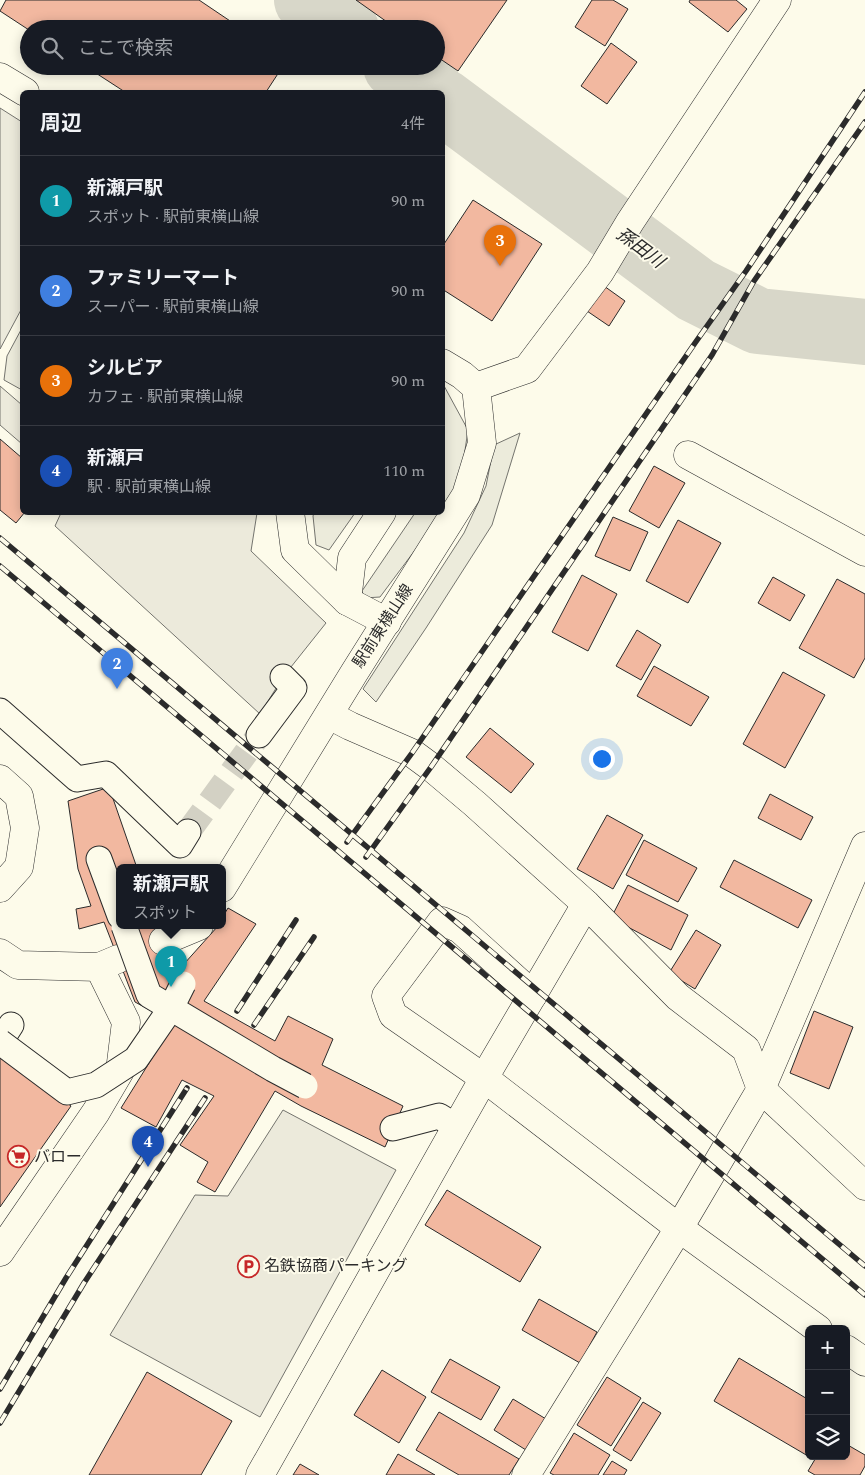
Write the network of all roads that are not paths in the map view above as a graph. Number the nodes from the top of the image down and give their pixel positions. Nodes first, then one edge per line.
1 (777, 0) edge
2 (0, 77) edge
3 (22, 90) edge
4 (445, 365) edge
5 (476, 387) junction
6 (688, 455) dead end
7 (290, 515) edge
8 (380, 515) edge
9 (865, 552) edge
10 (347, 601) junction
11 (387, 622) junction
12 (283, 677) dead end
13 (0, 711) edge
14 (329, 715) junction
15 (260, 735) tunnel mouth
16 (0, 779) edge
17 (188, 832) tunnel mouth
18 (865, 846) edge
19 (99, 859) dead end
20 (226, 882) edge
21 (0, 888) edge
22 (586, 904) junction
23 (116, 905) edge
24 (125, 929) edge
25 (192, 929) edge
26 (163, 941) dead end
27 (0, 953) edge
28 (183, 984) dead end
29 (533, 995) junction
30 (171, 1008) junction
31 (4, 1036) edge
32 (484, 1078) junction
33 (305, 1086) dead end
34 (761, 1089) junction
35 (457, 1127) junction
36 (393, 1128) dead end
37 (865, 1186) edge
38 (679, 1228) junction
39 (0, 1252) edge
40 (812, 1325) edge
41 (850, 1352) edge
42 (865, 1362) edge
43 (260, 1475) edge
44 (526, 1475) edge

1 - 5 street
2 - 3 street
4 - 5 street
5 - 11 street, 駅前東横山線
6 - 9 street
7 - 10 street
8 - 10 street
10 - 11 street
11 - 14 street, 駅前東横山線
12 - 15 street
13 - 17 street
14 - 20 street, 駅前東横山線
14 - 22 street
16 - 21 street
18 - 34 street
19 - 23 street
22 - 29 street
22 - 34 street
24 - 30 street, bridge
25 - 26 street
27 - 39 street
28 - 30 street, bridge
29 - 32 street
29 - 32 street
30 - 31 street, bridge
30 - 33 street, bridge
32 - 35 street
32 - 38 street
34 - 37 street
34 - 38 street
35 - 36 street
35 - 43 street
38 - 40 street
38 - 44 street
41 - 42 street

